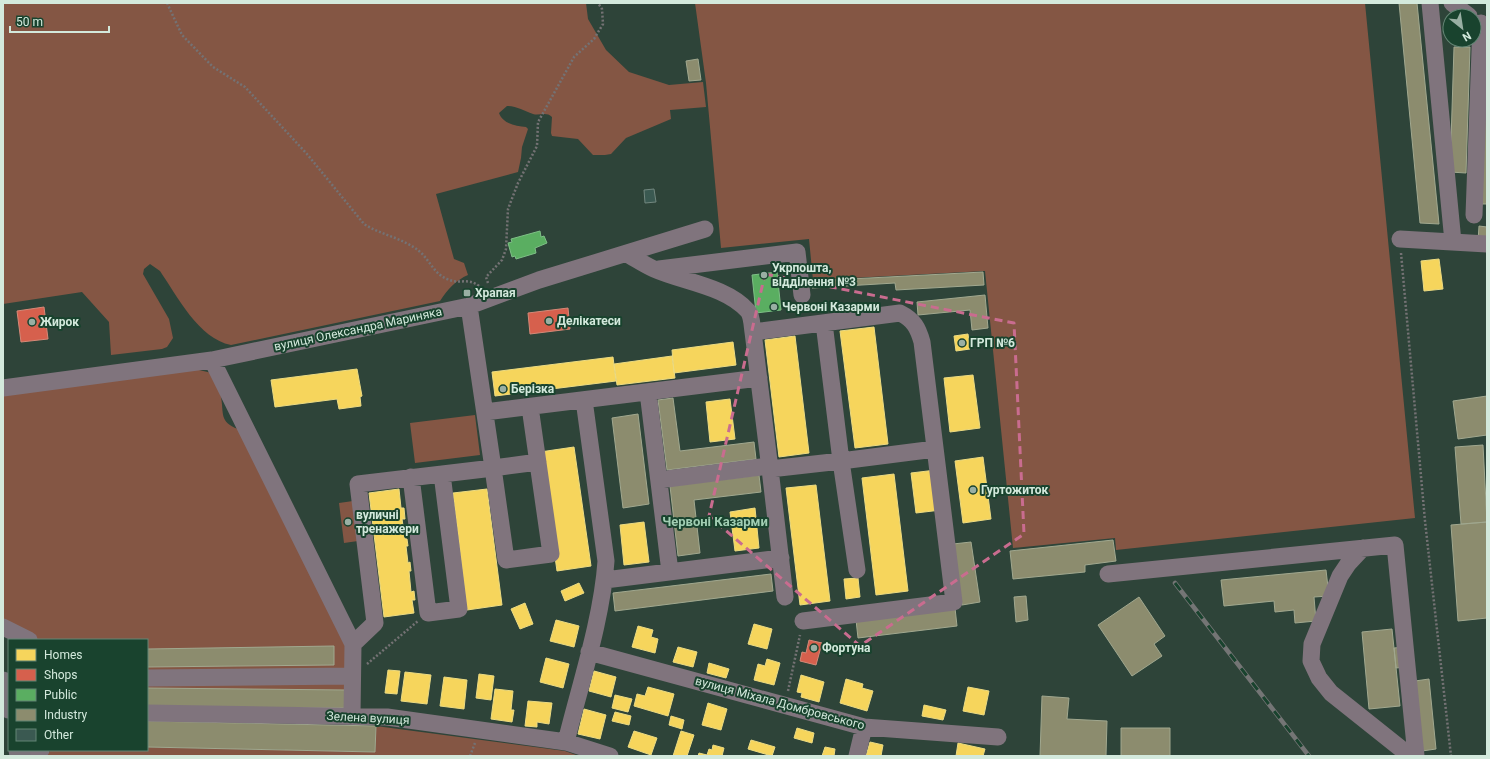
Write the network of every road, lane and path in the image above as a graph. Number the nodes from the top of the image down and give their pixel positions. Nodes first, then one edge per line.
1 (167, 3) edge
2 (598, 3) edge
3 (1430, 3) edge
4 (1478, 48) edge
5 (1450, 214) junction
6 (1481, 215) edge
7 (704, 229) dead end
8 (1400, 239) joint
9 (1453, 242) junction
10 (1487, 244) edge
11 (627, 254) junction
12 (654, 269) junction
13 (802, 295) dead end
14 (491, 298) junction
15 (469, 306) junction
16 (824, 323) junction
17 (753, 332) junction
18 (212, 360) junction
19 (759, 378) junction
20 (3, 388) edge
21 (648, 392) junction
22 (584, 400) junction
23 (530, 406) junction
24 (486, 412) junction
25 (935, 449) junction
26 (841, 460) junction
27 (538, 462) junction
28 (493, 468) junction
29 (770, 468) junction
30 (442, 474) junction
31 (411, 477) junction
32 (659, 480) junction
33 (1363, 548) junction
34 (781, 558) junction
35 (857, 570) dead end
36 (670, 572) junction
37 (1108, 574) dead end
38 (605, 580) junction
39 (785, 597) dead end
40 (428, 613) junction
41 (803, 621) joint
42 (3, 627) edge
43 (27, 639) edge
44 (353, 644) junction
45 (589, 652) junction
46 (352, 676) junction
47 (148, 678) edge
48 (3, 682) edge
49 (8, 704) edge
50 (784, 705) junction
51 (148, 713) edge
52 (352, 716) junction
53 (864, 727) junction
54 (998, 738) dead end
55 (566, 742) junction
56 (610, 756) edge
57 (857, 756) edge
58 (1410, 756) edge
59 (1416, 756) edge
60 (1450, 756) edge

1 - 14 path
2 - 14 path
3 - 5 street
4 - 6 street
5 - 6 street
5 - 9 street
7 - 11 street, вулиця Олександра Мариняка
8 - 9 street
8 - 60 path
9 - 10 street
11 - 12 street
11 - 14 street, вулиця Олександра Мариняка
12 - 13 street
12 - 17 street
14 - 15 street, вулиця Олександра Мариняка
15 - 18 street, вулиця Олександра Мариняка
15 - 24 street
16 - 17 street
16 - 25 street
16 - 26 street
17 - 19 street
18 - 20 street, вулиця Олександра Мариняка
18 - 44 street
19 - 21 street
19 - 29 street
21 - 22 street
21 - 32 street
22 - 23 street
22 - 38 street
23 - 24 street
23 - 27 street
24 - 28 street
25 - 26 street
25 - 41 street
26 - 29 street
26 - 35 street
27 - 28 street
27 - 28 street
28 - 30 street
29 - 32 street
29 - 34 street
30 - 31 street
30 - 40 street
31 - 40 street
31 - 44 street
32 - 36 street
33 - 37 street
33 - 58 street
33 - 59 street
34 - 36 street
34 - 39 street
36 - 38 street
38 - 45 street
40 - 46 path
41 - 50 path
42 - 43 street
44 - 46 street
45 - 50 street, вулиця Міхала Домбровського
45 - 55 street
46 - 47 street
46 - 52 street
48 - 49 main road
50 - 53 street, вулиця Міхала Домбровського
51 - 52 street, Зелена вулиця
52 - 55 street, Зелена вулиця
53 - 54 street, вулиця Міхала Домбровського
53 - 57 street
55 - 56 street, Зелена вулиця

